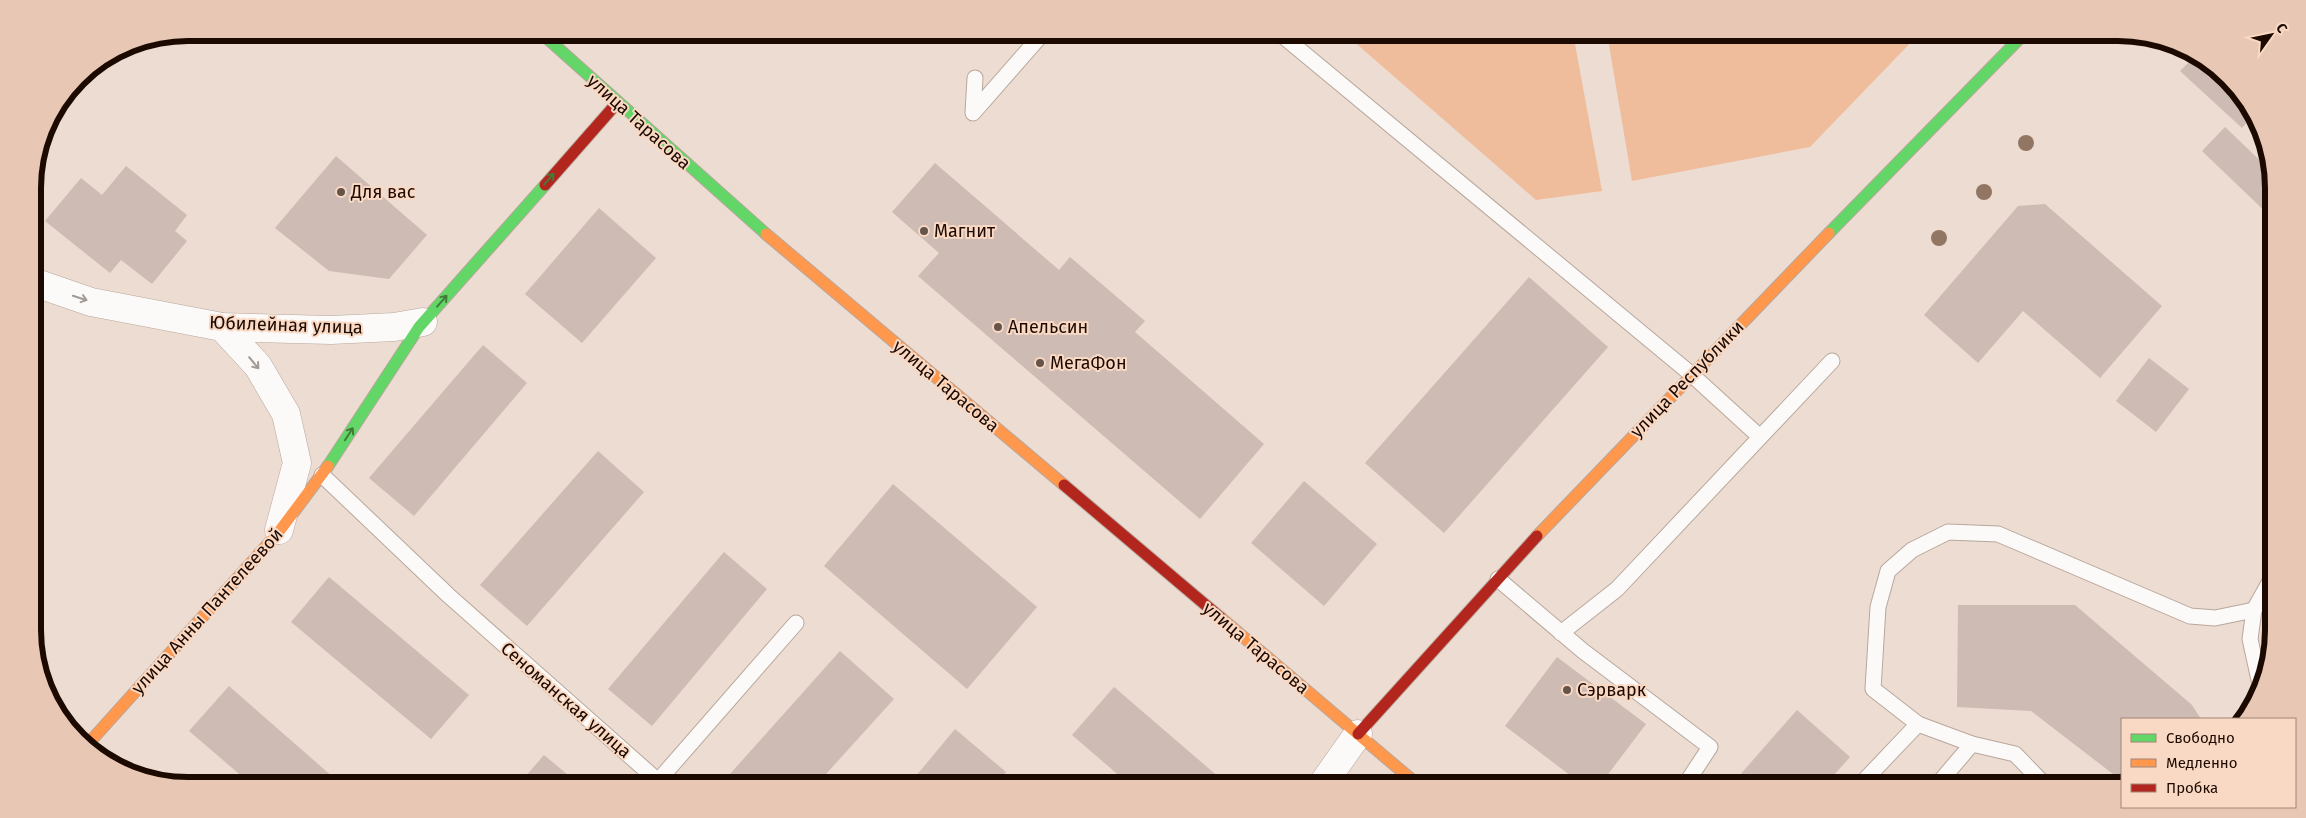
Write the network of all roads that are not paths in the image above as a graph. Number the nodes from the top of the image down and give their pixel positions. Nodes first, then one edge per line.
1 (1289, 41) edge
2 (2017, 41) edge
3 (551, 42) edge
4 (1036, 42) edge
5 (975, 78) dead end
6 (617, 103) junction
7 (42, 285) edge
8 (423, 322) junction
9 (222, 326) junction
10 (1832, 361) dead end
11 (1691, 374) junction
12 (1760, 437) junction
13 (322, 475) junction
14 (278, 533) junction
15 (1498, 579) junction
16 (2265, 590) edge
17 (2254, 610) junction
18 (796, 624) dead end
19 (1560, 632) junction
20 (2258, 674) edge
21 (1918, 724) junction
22 (1358, 734) junction
23 (91, 740) edge
24 (1972, 744) junction
25 (1328, 776) edge
26 (1408, 776) edge
27 (1691, 776) edge
28 (1868, 776) edge
29 (1945, 776) edge
30 (2036, 776) edge
31 (653, 777) edge
32 (662, 777) edge

1 - 11 lane
2 - 11 street, улица Республики
3 - 6 street, улица Тарасова
4 - 5 lane
8 -> 6 street, улица Анны Пантелеевой
6 - 22 street, улица Тарасова
7 -> 9 street, Юбилейная улица
8 - 9 street, Юбилейная улица
13 -> 8 street, улица Анны Пантелеевой
9 -> 14 street
10 - 12 lane
11 - 12 lane
11 - 15 street, улица Республики
12 - 19 lane
13 - 14 street, улица Анны Пантелеевой
13 - 31 lane, Сеноманская улица
14 - 23 street, улица Анны Пантелеевой
15 - 19 lane
15 - 22 street, улица Республики
16 - 17 lane
17 - 20 lane
17 - 21 lane
18 - 32 lane, Сеноманская улица
19 - 27 lane
21 - 24 lane
21 - 28 lane
22 - 25 street
22 - 26 street, улица Тарасова
24 - 29 lane
24 - 30 lane

